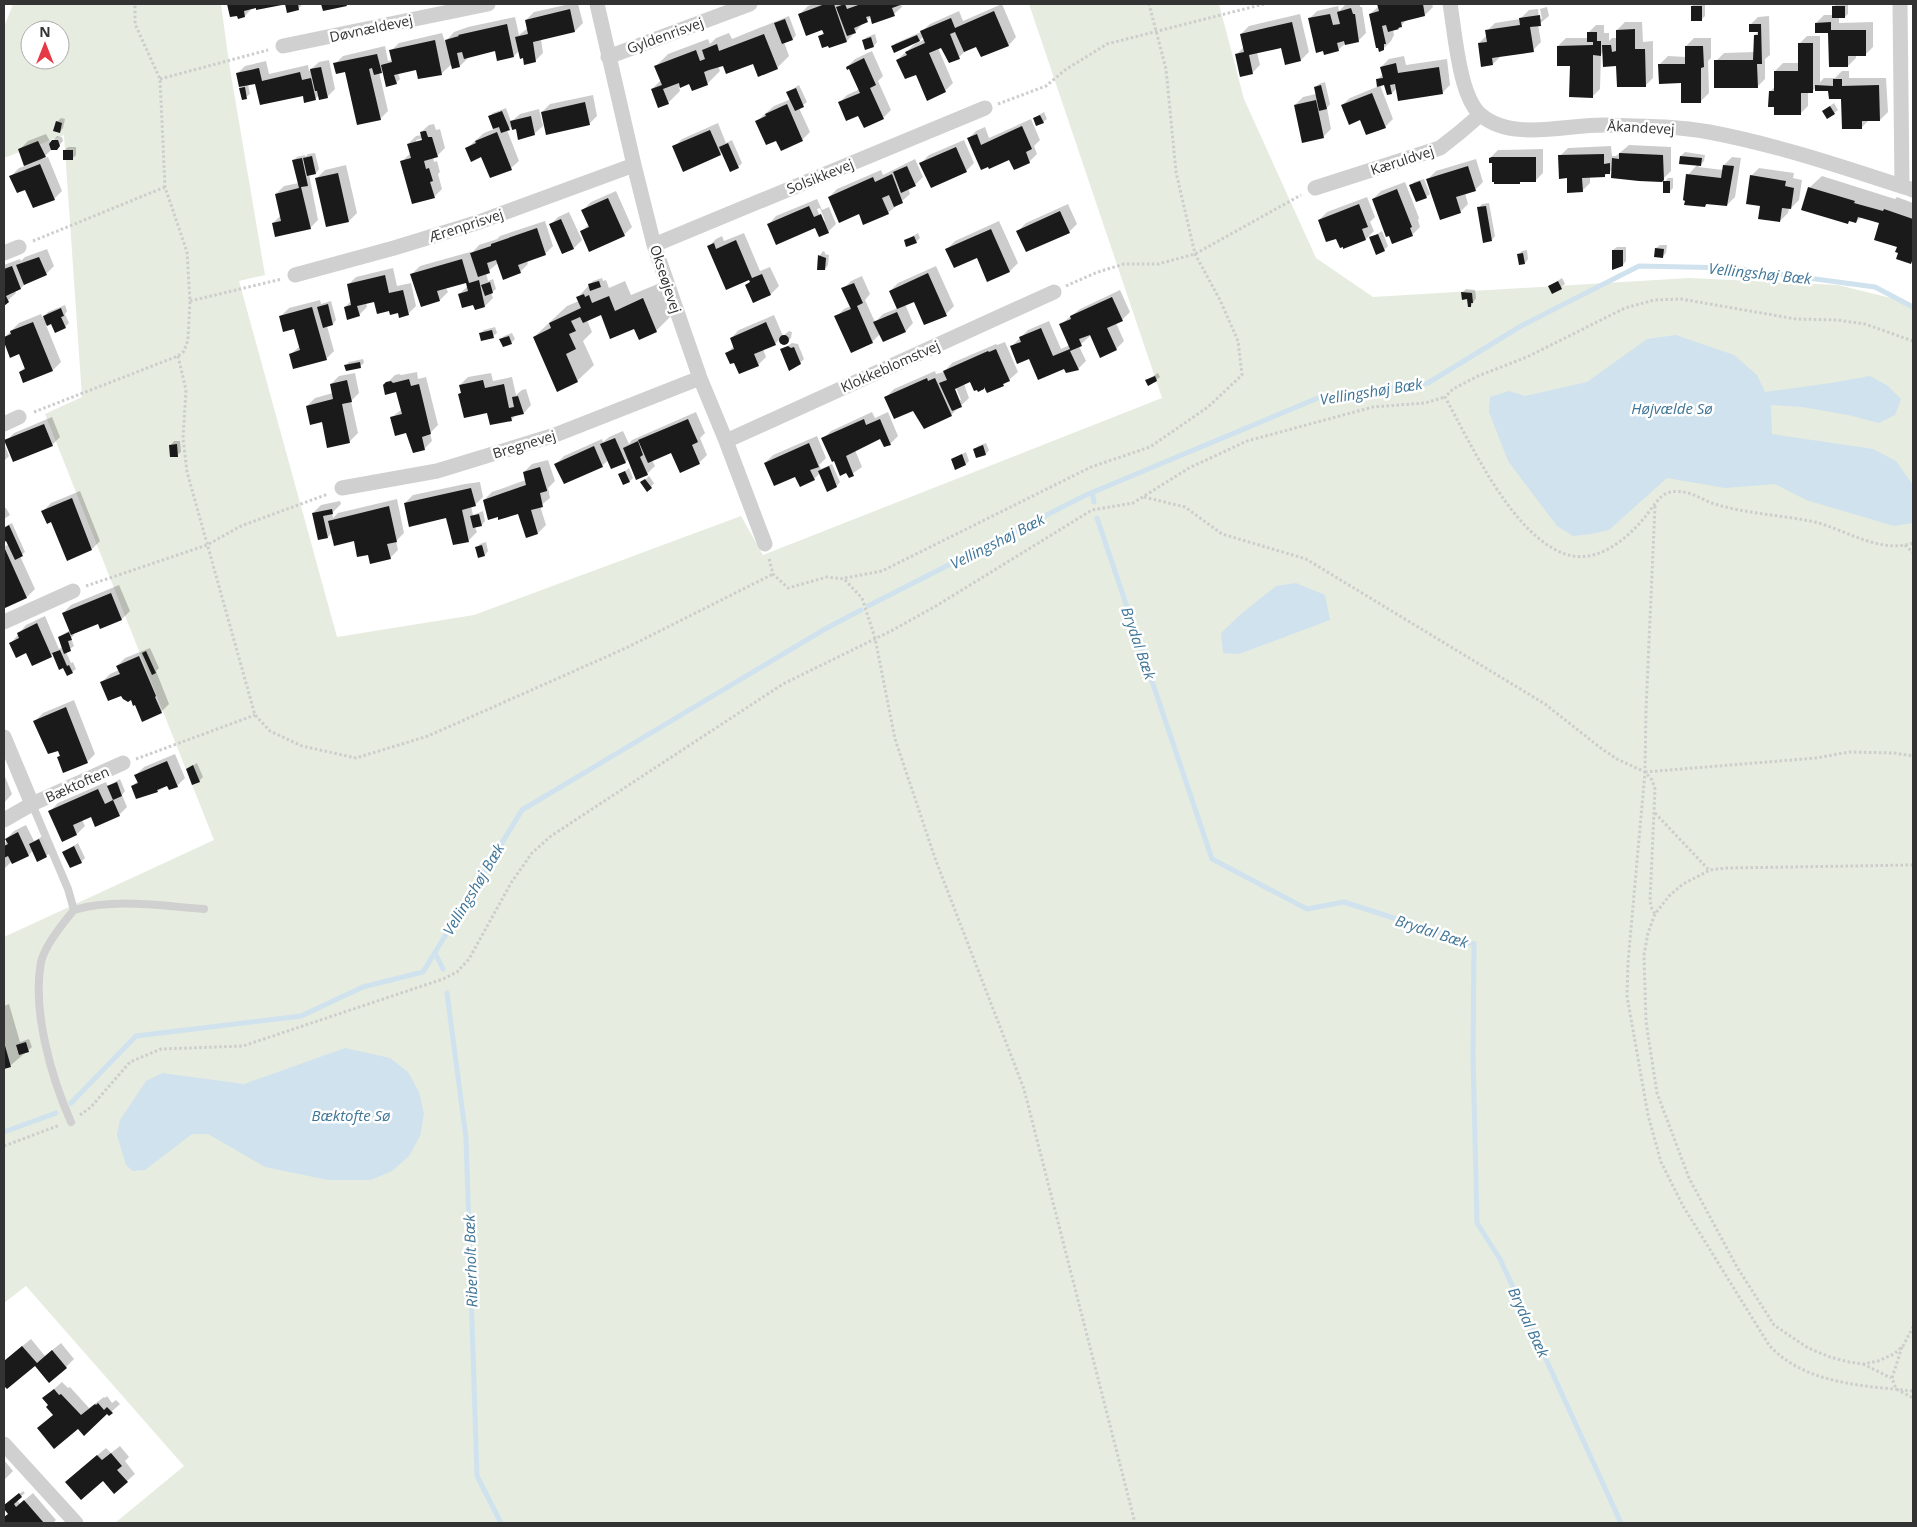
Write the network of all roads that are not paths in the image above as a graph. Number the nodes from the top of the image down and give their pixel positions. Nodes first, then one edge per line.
1 (488, 4) edge
2 (597, 4) edge
3 (750, 4) edge
4 (1450, 4) edge
5 (1900, 4) edge
6 (283, 46) road end
7 (608, 56) junction
8 (985, 108) road end
9 (1480, 115) junction
10 (634, 165) junction
11 (1315, 188) road end
12 (1908, 188) edge
13 (654, 245) junction
14 (19, 246) road end
15 (4, 253) edge
16 (295, 275) road end
17 (1054, 292) road end
18 (700, 378) junction
19 (19, 417) road end
20 (4, 424) edge
21 (726, 441) junction
22 (342, 488) road end
23 (765, 544) dead end
24 (73, 591) road end
25 (4, 622) edge
26 (4, 736) edge
27 (123, 763) road end
28 (32, 804) junction
29 (4, 820) edge
30 (204, 908) dead end
31 (74, 910) junction
32 (71, 1122) road end
33 (4, 1444) edge
34 (76, 1523) edge

1 - 6 street, Døvnældevej
2 - 7 street, Okseøjevej
3 - 7 street, Gyldenrisvej
4 - 9 street
5 - 12 street
7 - 10 street, Okseøjevej
8 - 13 street, Solsikkevej
9 - 11 street, Kæruldvej
9 - 12 street, Åkandevej
10 - 13 street, Okseøjevej
10 - 16 street, Ærenprisvej
13 - 18 street, Okseøjevej
14 - 15 street
17 - 21 street, Klokkeblomstvej
18 - 21 street, Okseøjevej
18 - 22 street, Bregnevej
19 - 20 street
21 - 23 street, Okseøjevej
24 - 25 street
26 - 28 street, Bæktoften
27 - 28 street, Bæktoften
28 - 29 street, Bæktoften
28 - 31 lane
30 - 31 lane
31 - 32 lane
33 - 34 street

